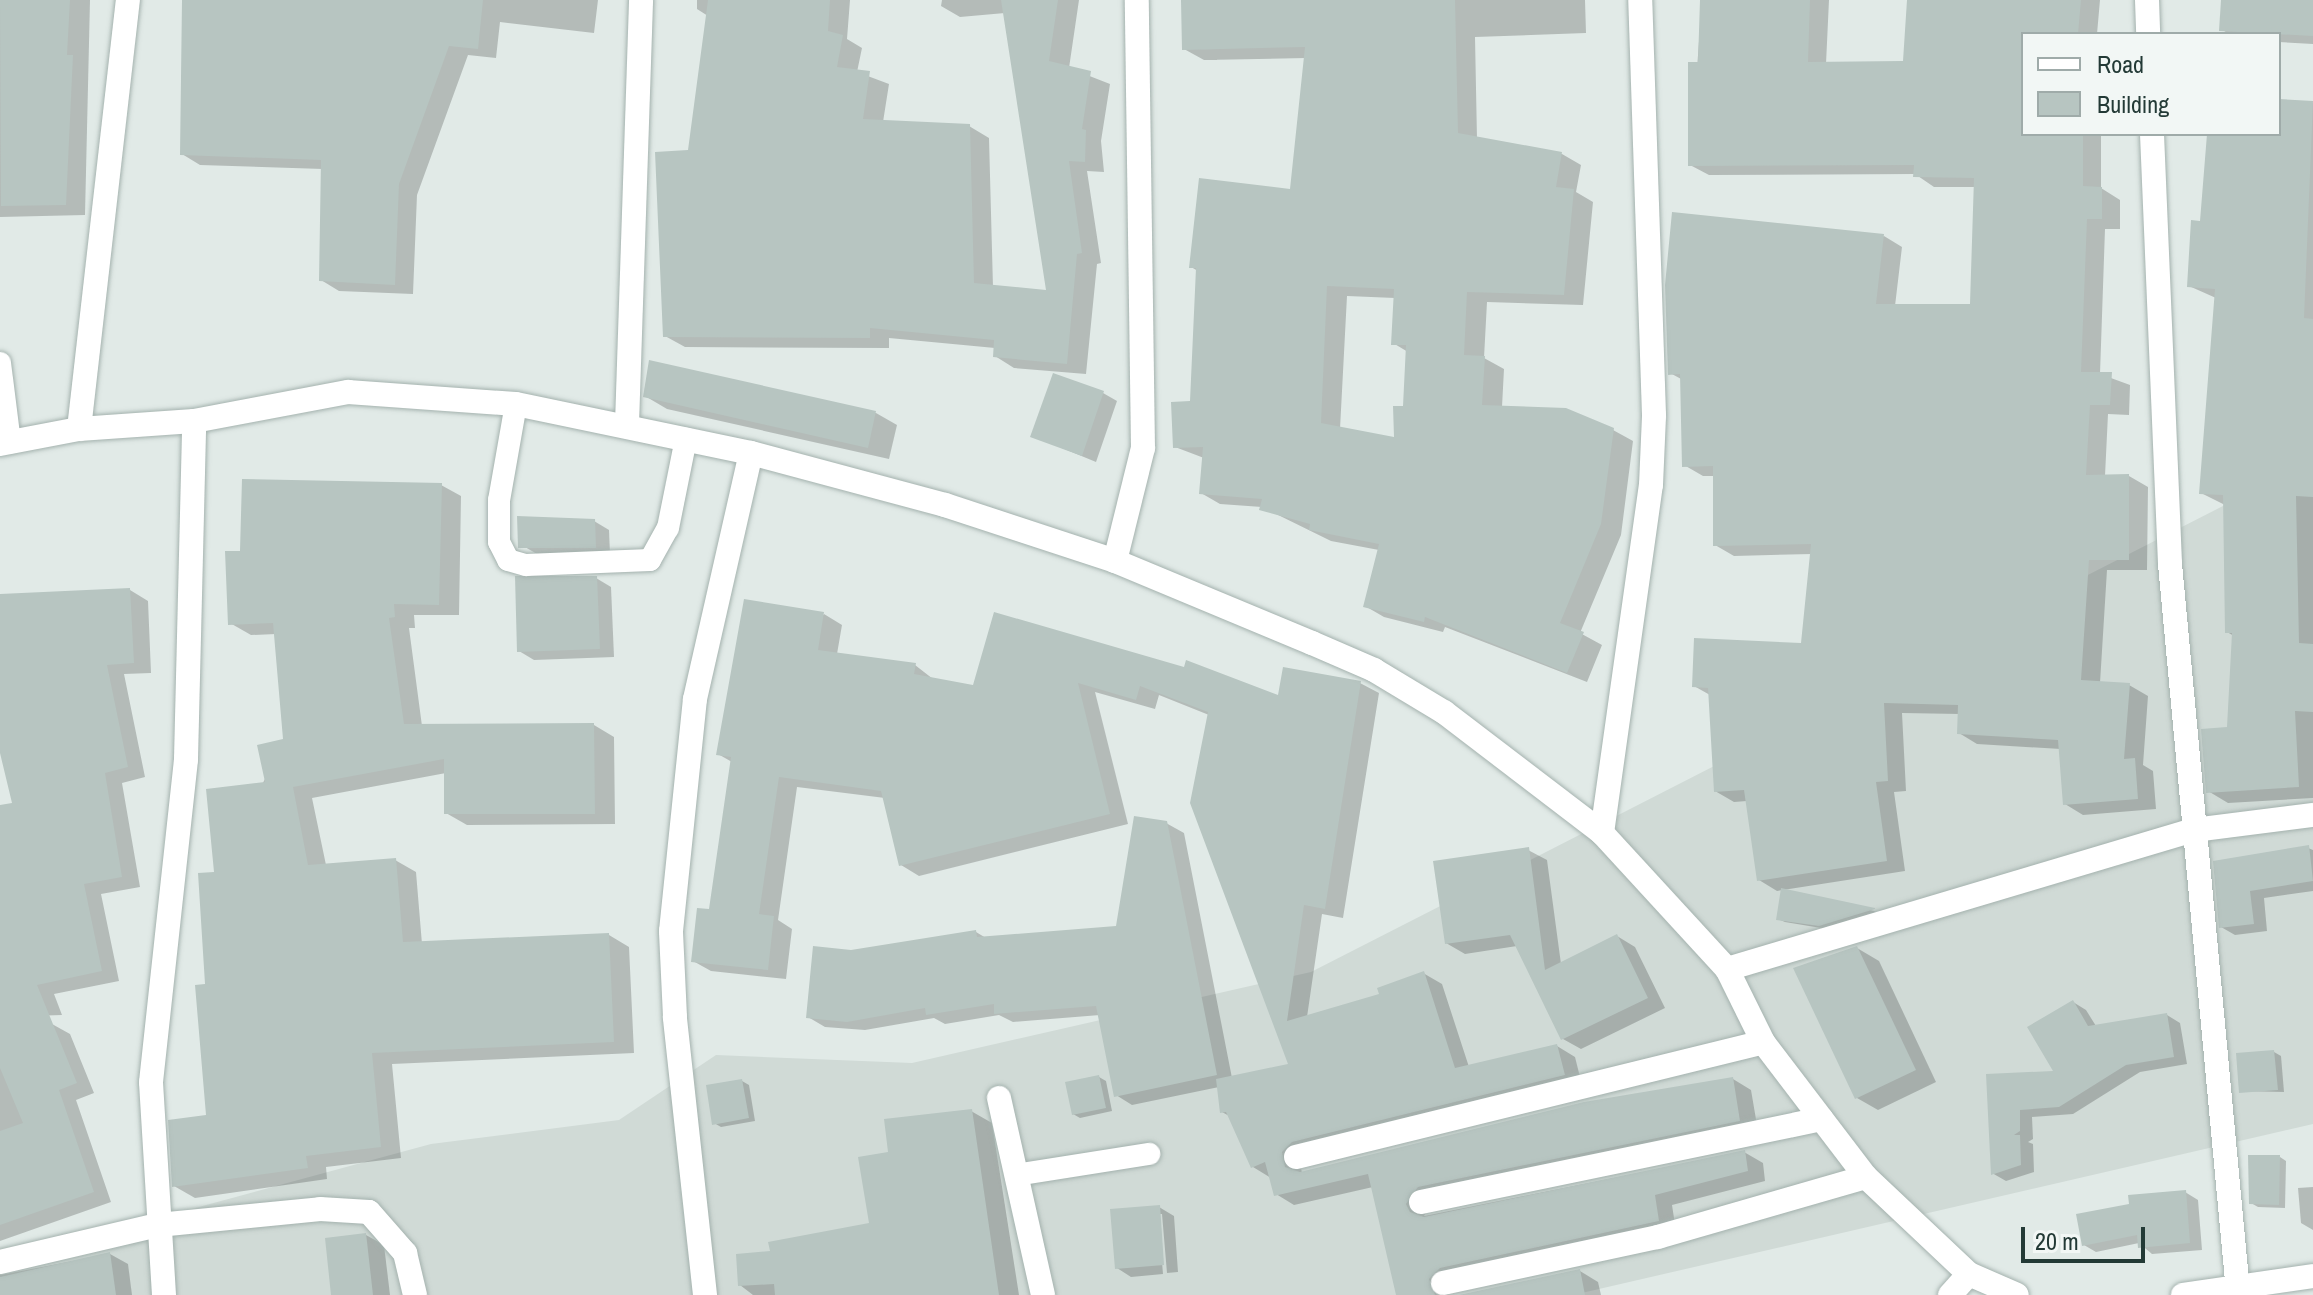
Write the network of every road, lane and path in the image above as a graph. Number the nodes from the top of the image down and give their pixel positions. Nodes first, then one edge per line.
1 (128, 0) edge
2 (641, 0) edge
3 (1137, 0) edge
4 (1640, 0) edge
5 (2147, 0) edge
6 (2148, 32) edge
7 (2152, 136) edge
8 (0, 363) edge
9 (516, 404) junction
10 (194, 421) junction
11 (627, 424) junction
12 (79, 429) junction
13 (686, 439) junction
14 (5, 443) edge
15 (751, 453) junction
16 (1115, 561) junction
17 (2313, 815) edge
18 (2194, 830) junction
19 (1602, 833) junction
20 (1727, 969) junction
21 (1763, 1042) junction
22 (999, 1098) dead end
23 (1822, 1119) junction
24 (1149, 1154) dead end
25 (1296, 1157) dead end
26 (1016, 1175) junction
27 (1866, 1177) junction
28 (1421, 1202) dead end
29 (158, 1225) junction
30 (0, 1262) edge
31 (1969, 1274) junction
32 (2313, 1276) edge
33 (1443, 1283) dead end
34 (2238, 1291) junction
35 (164, 1295) edge
36 (415, 1295) edge
37 (705, 1295) edge
38 (1043, 1295) edge
39 (1950, 1295) edge
40 (2017, 1295) edge
41 (2183, 1295) edge

1 - 12 street
2 - 11 street
3 - 16 street
4 - 19 street
5 - 6 street
7 - 18 street
8 - 14 lane
9 - 10 street
9 - 11 street
9 - 13 lane
10 - 12 street
10 - 29 street
11 - 13 street
12 - 14 street
13 - 15 street
15 - 16 street
15 - 37 street
16 - 19 street
17 - 18 street
18 - 20 street
18 - 34 street
19 - 20 street
20 - 21 street
21 - 23 street
21 - 25 street
22 - 26 street
23 - 27 street
23 - 28 street
24 - 26 lane
26 - 38 street
27 - 31 street
27 - 33 street
29 - 30 street
29 - 35 street
29 - 36 street
31 - 39 street
31 - 40 street
32 - 34 street
34 - 41 street

